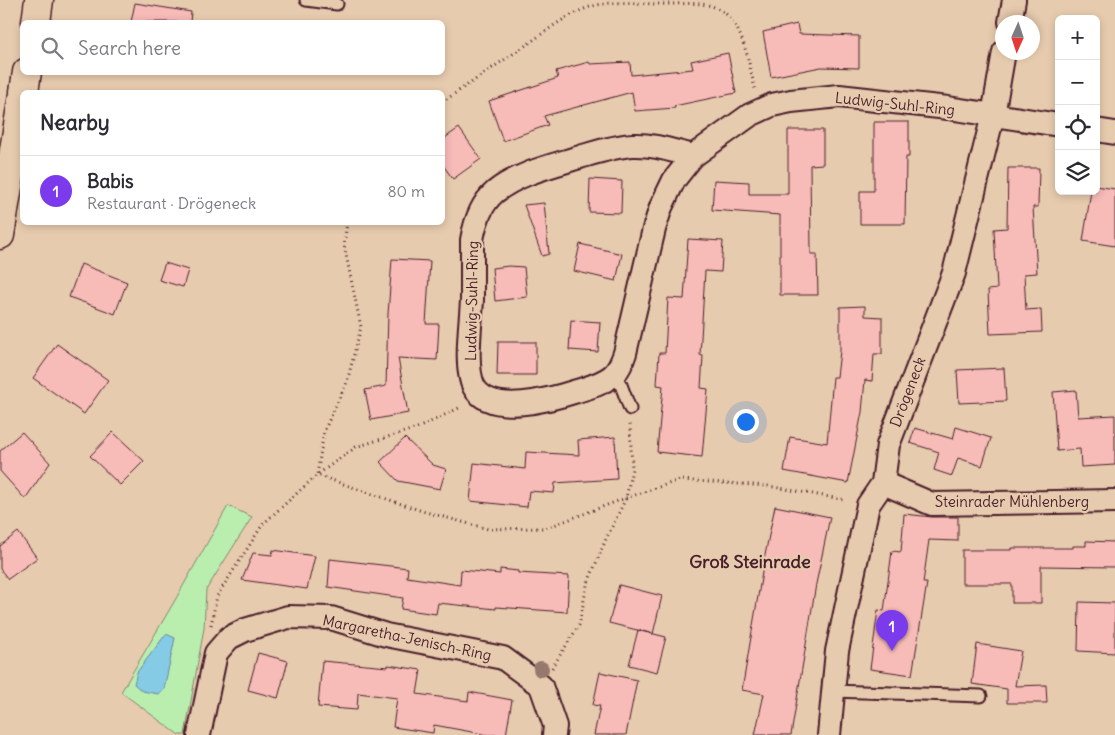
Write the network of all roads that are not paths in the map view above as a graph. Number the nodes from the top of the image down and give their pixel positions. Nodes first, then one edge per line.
1 (40, 0) edge
2 (306, 0) edge
3 (1014, 0) edge
4 (337, 4) dead end
5 (1011, 15) edge
6 (36, 20) edge
7 (1003, 60) edge
8 (27, 75) edge
9 (24, 90) edge
10 (20, 113) edge
11 (993, 116) junction
12 (1055, 124) edge
13 (1100, 131) edge
14 (1115, 133) edge
15 (693, 156) junction
16 (0, 235) edge
17 (613, 375) junction
18 (630, 409) road end
19 (883, 482) junction
20 (1115, 501) edge
21 (833, 691) junction
22 (981, 696) dead end
23 (199, 735) edge
24 (554, 735) edge
25 (829, 735) edge

1 - 6 main road
2 - 4 lane
3 - 5 street
7 - 11 street, Drögeneck
8 - 9 main road
10 - 16 main road
11 - 12 street, Ludwig-Suhl-Ring
11 - 15 street, Ludwig-Suhl-Ring
11 - 19 street, Drögeneck
13 - 14 street
15 - 17 street, Ludwig-Suhl-Ring
15 - 17 street, Ludwig-Suhl-Ring
17 - 18 lane
19 - 20 street, Steinrader Mühlenberg
19 - 21 street, Drögeneck
21 - 22 lane
21 - 25 street, Drögeneck
23 - 24 street, Margaretha-Jenisch-Ring

